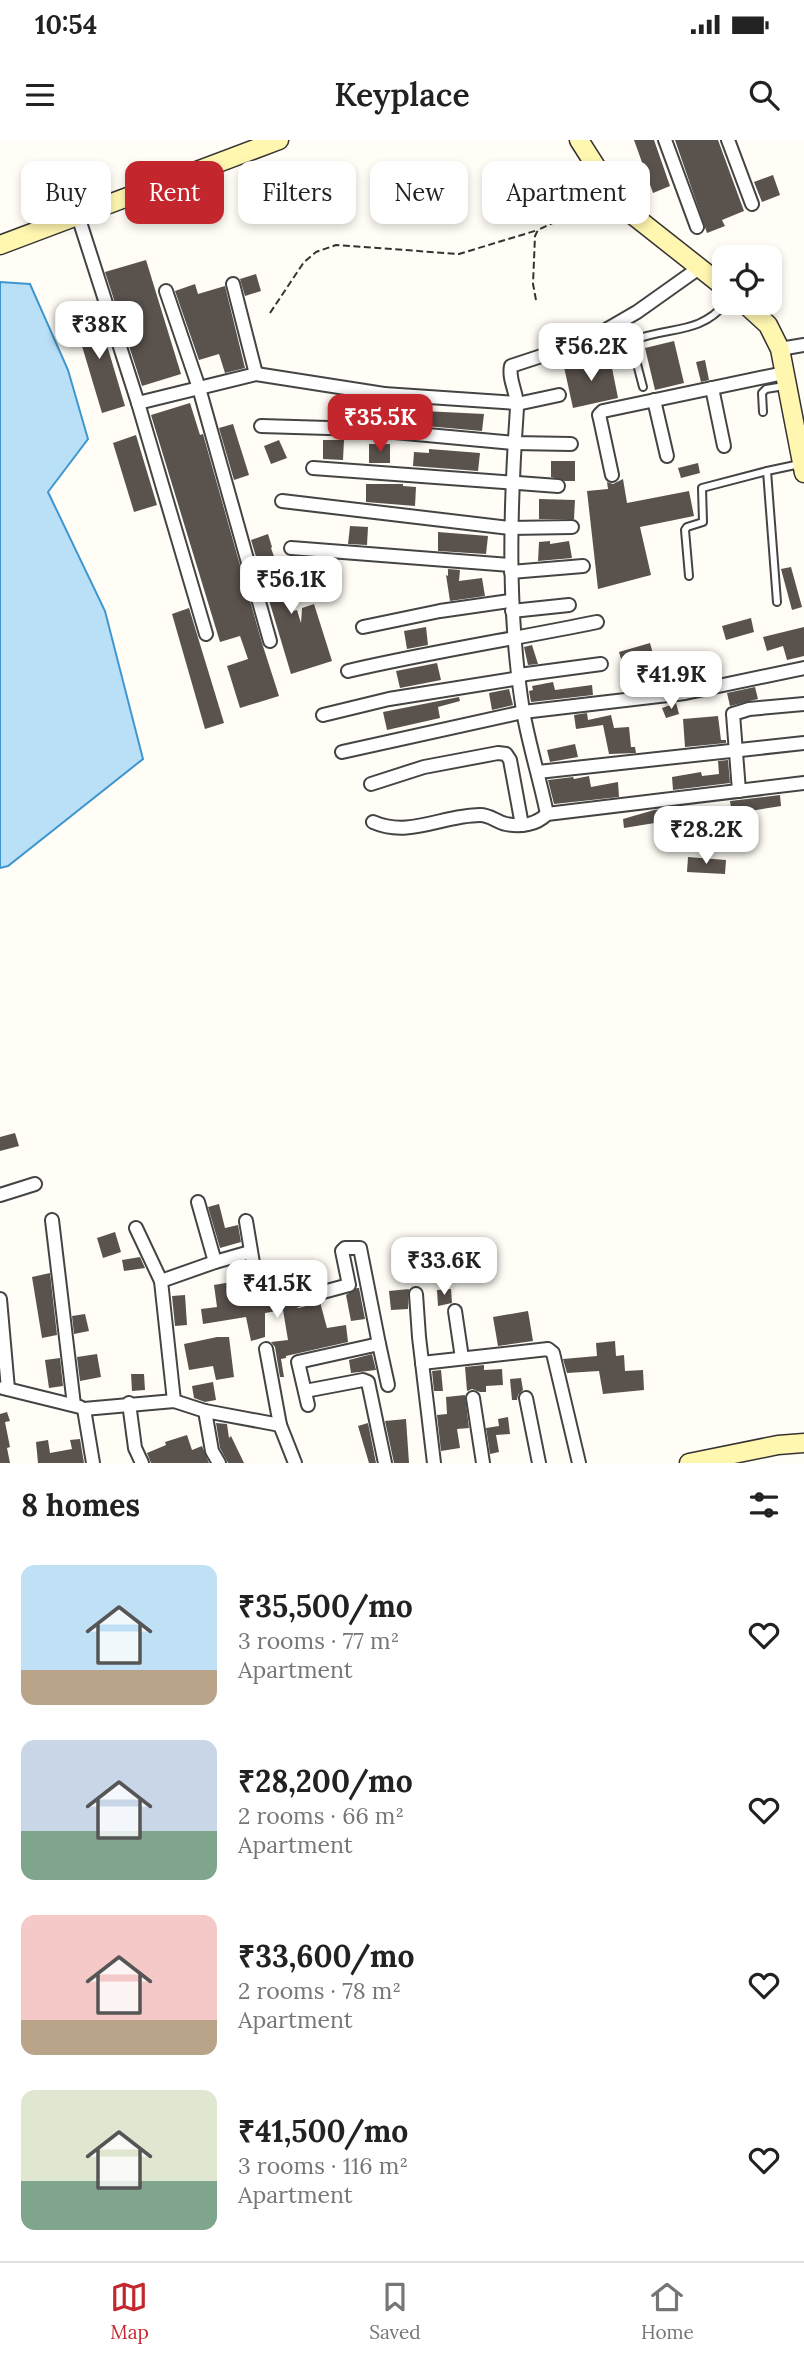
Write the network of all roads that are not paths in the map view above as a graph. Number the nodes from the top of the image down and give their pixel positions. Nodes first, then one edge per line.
1 (279, 140) edge
2 (579, 140) edge
3 (665, 140) edge
4 (728, 140) edge
5 (111, 204) edge
6 (752, 204) dead end
7 (56, 224) edge
8 (81, 224) edge
9 (697, 227) dead end
10 (0, 245) edge
11 (699, 268) junction
12 (712, 278) edge
13 (233, 284) dead end
14 (166, 291) dead end
15 (712, 315) edge
16 (757, 315) edge
17 (804, 345) edge
18 (780, 349) junction
19 (256, 374) junction
20 (785, 379) junction
21 (643, 387) dead end
22 (199, 388) junction
23 (712, 388) junction
24 (384, 394) junction
25 (559, 395) dead end
26 (654, 400) junction
27 (138, 404) junction
28 (517, 404) junction
29 (763, 412) dead end
30 (798, 419) edge
31 (261, 426) dead end
32 (381, 431) junction
33 (514, 443) junction
34 (571, 444) dead end
35 (724, 446) dead end
36 (667, 456) dead end
37 (313, 468) dead end
38 (803, 468) edge
39 (767, 471) junction
40 (612, 475) dead end
41 (512, 483) junction
42 (558, 486) dead end
43 (282, 500) dead end
44 (572, 527) dead end
45 (510, 528) junction
46 (291, 548) dead end
47 (583, 566) dead end
48 (511, 568) junction
49 (689, 576) dead end
50 (777, 601) dead end
51 (569, 605) dead end
52 (511, 606) junction
53 (597, 622) dead end
54 (363, 627) dead end
55 (206, 634) dead end
56 (515, 639) junction
57 (270, 641) dead end
58 (601, 664) dead end
59 (804, 668) edge
60 (348, 671) dead end
61 (519, 676) junction
62 (804, 704) edge
63 (523, 712) junction
64 (323, 715) dead end
65 (804, 743) edge
66 (735, 750) junction
67 (342, 752) dead end
68 (538, 772) junction
69 (804, 783) edge
70 (371, 784) dead end
71 (739, 791) junction
72 (547, 814) junction
73 (373, 822) dead end
74 (522, 825) junction
75 (35, 1184) dead end
76 (0, 1195) edge
77 (198, 1202) dead end
78 (52, 1220) dead end
79 (246, 1222) dead end
80 (136, 1228) dead end
81 (250, 1252) junction
82 (215, 1262) junction
83 (161, 1281) junction
84 (416, 1293) dead end
85 (0, 1299) edge
86 (455, 1311) dead end
87 (379, 1344) junction
88 (266, 1349) dead end
89 (462, 1358) junction
90 (422, 1363) junction
91 (388, 1385) dead end
92 (4, 1389) edge
93 (305, 1391) junction
94 (473, 1398) dead end
95 (526, 1398) dead end
96 (174, 1401) junction
97 (129, 1403) junction
98 (308, 1405) dead end
99 (79, 1407) junction
100 (205, 1411) junction
101 (280, 1424) junction
102 (804, 1443) edge
103 (93, 1463) edge
104 (142, 1463) edge
105 (219, 1463) edge
106 (295, 1463) edge
107 (385, 1463) edge
108 (434, 1463) edge
109 (483, 1463) edge
110 (539, 1463) edge
111 (579, 1463) edge
112 (689, 1463) edge

1 - 5 street
2 - 11 street
3 - 9 street
4 - 6 street
7 - 10 street
8 - 27 street
11 - 12 street
11 - 28 street
13 - 19 street
14 - 22 street
15 - 21 lane
16 - 18 street
17 - 18 street
18 - 20 street
19 - 22 street
19 - 24 street
20 - 23 street
20 - 29 lane
20 - 30 street
22 - 27 street
22 - 57 street
23 - 26 street
23 - 35 street
24 - 28 street
24 - 32 street
25 - 28 street
26 - 36 street
26 - 40 street
27 - 55 street
28 - 33 street
30 - 38 street
31 - 32 street
32 - 33 street
33 - 34 street
33 - 41 street
37 - 41 street
38 - 39 lane
39 - 49 lane
39 - 50 lane
41 - 42 street
41 - 45 street
43 - 45 street
44 - 45 street
45 - 48 street
46 - 48 street
47 - 48 street
48 - 52 street
51 - 52 street
52 - 54 street
52 - 56 street
53 - 56 street
56 - 60 street
56 - 61 street
58 - 61 street
59 - 63 street
61 - 63 street
61 - 64 street
62 - 66 street
63 - 67 street
63 - 68 street
65 - 66 street
66 - 68 street
66 - 71 street
68 - 72 street
69 - 71 street
70 - 74 street
71 - 72 street
72 - 74 street
73 - 74 street
75 - 76 street
77 - 82 street
78 - 99 street
79 - 81 street
80 - 83 street
81 - 82 street
81 - 87 street
82 - 83 street
83 - 96 street
84 - 90 street
85 - 92 street
86 - 89 street
87 - 91 street
87 - 93 street
88 - 101 street
89 - 90 street
89 - 111 street
90 - 108 street
92 - 99 street
93 - 98 street
93 - 107 street
94 - 109 street
95 - 110 street
96 - 97 street
96 - 100 street
97 - 99 street
97 - 104 street
99 - 103 street
100 - 101 street
100 - 105 street
101 - 106 street
102 - 112 street

